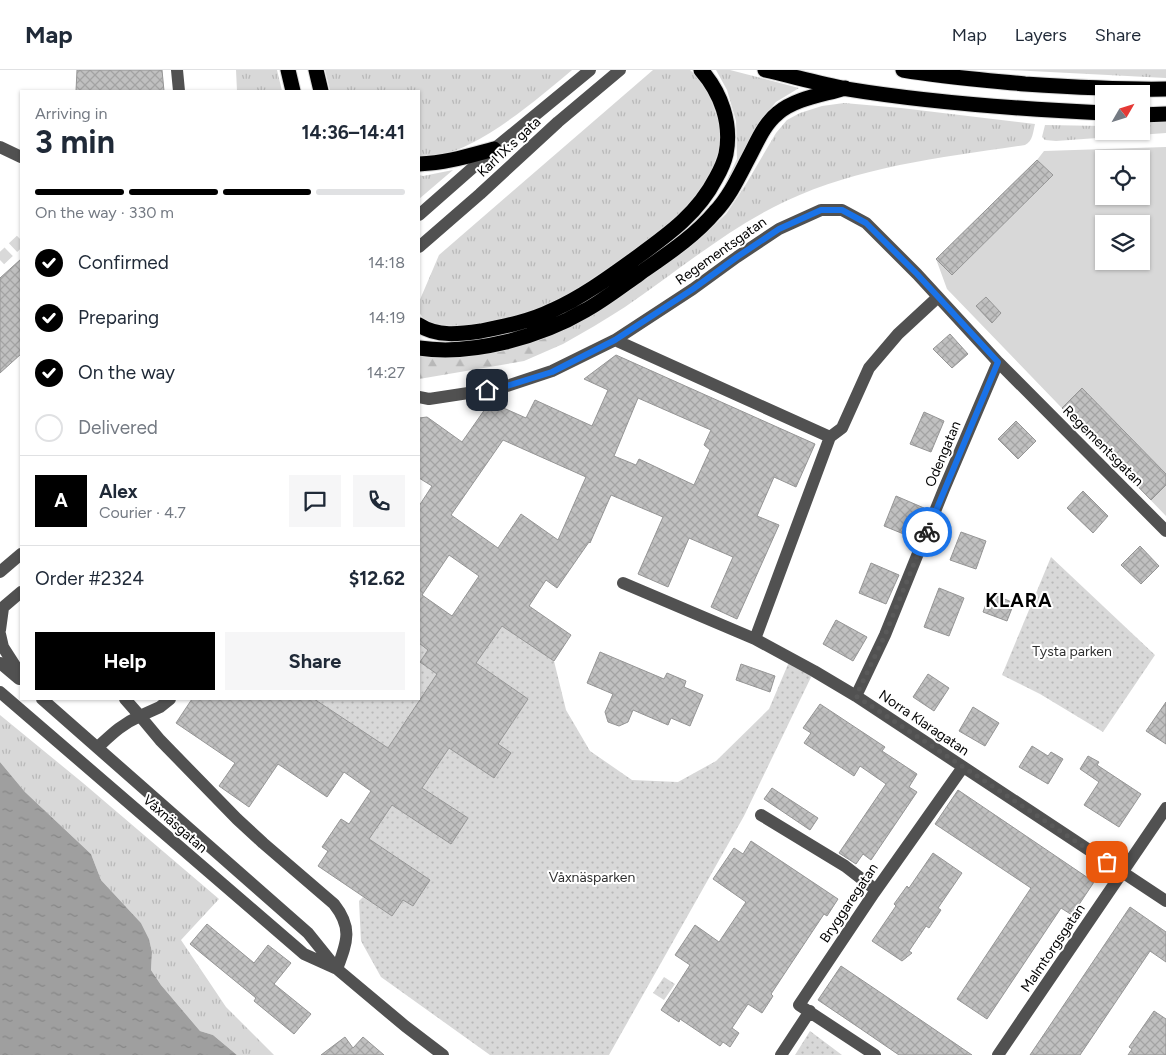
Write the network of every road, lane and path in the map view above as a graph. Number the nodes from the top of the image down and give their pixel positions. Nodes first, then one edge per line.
1 (177, 70) edge
2 (288, 70) edge
3 (316, 70) edge
4 (590, 70) edge
5 (620, 70) edge
6 (701, 70) edge
7 (765, 70) edge
8 (903, 70) edge
9 (845, 88) junction
10 (1166, 89) edge
11 (179, 90) edge
12 (293, 90) edge
13 (321, 90) edge
14 (1095, 113) edge
15 (1166, 114) edge
16 (1150, 115) edge
17 (0, 147) edge
18 (494, 149) junction
19 (20, 157) edge
20 (420, 164) edge
21 (420, 214) edge
22 (420, 246) edge
23 (938, 297) junction
24 (420, 326) edge
25 (615, 340) junction
26 (420, 348) edge
27 (998, 362) junction
28 (420, 397) edge
29 (830, 437) junction
30 (1166, 531) edge
31 (20, 555) edge
32 (0, 572) edge
33 (623, 583) dead end
34 (20, 593) edge
35 (2, 609) edge
36 (0, 632) edge
37 (755, 639) junction
38 (0, 663) edge
39 (20, 673) edge
40 (20, 680) edge
41 (0, 692) edge
42 (856, 696) junction
43 (43, 700) edge
44 (126, 700) edge
45 (169, 700) edge
46 (140, 716) junction
47 (98, 747) junction
48 (963, 767) junction
49 (1166, 808) edge
50 (761, 815) dead end
51 (1123, 872) junction
52 (876, 890) junction
53 (1166, 901) edge
54 (337, 969) junction
55 (810, 1011) junction
56 (443, 1055) edge
57 (782, 1055) edge
58 (875, 1055) edge
59 (998, 1055) edge

1 - 11 street
2 - 12 highway
3 - 13 highway
4 - 18 street, Karl IX:s gata
5 - 22 street, Karl IX:s gata
6 - 24 highway
7 - 9 highway
8 - 10 highway
9 - 14 highway
9 - 26 highway
15 - 16 highway
17 - 19 street
18 - 20 highway
18 - 21 street, Karl IX:s gata
23 - 25 street, Regementsgatan
23 - 27 street, Regementsgatan
23 - 29 street
25 - 28 street, Regementsgatan
25 - 29 street
27 - 30 street, Regementsgatan
27 - 42 street, Odengatan
29 - 37 street
31 - 32 street
33 - 37 street, Norra Klaragatan
34 - 35 street
35 - 36 street
36 - 39 street
37 - 42 street, Norra Klaragatan
38 - 40 street
41 - 54 street, Våxnäsgatan
42 - 48 street, Norra Klaragatan
43 - 47 street, Våxnäsgatan
44 - 46 street
45 - 46 street
46 - 47 street
46 - 54 street
47 - 54 street, Våxnäsgatan
48 - 51 street, Norra Klaragatan
48 - 52 street, Bryggaregatan
49 - 51 street, Malmtorgsgatan
50 - 52 street
51 - 53 street, Norra Klaragatan
51 - 59 street, Malmtorgsgatan
52 - 55 street, Bryggaregatan
54 - 56 street, Våxnäsgatan
55 - 57 street
55 - 58 street

